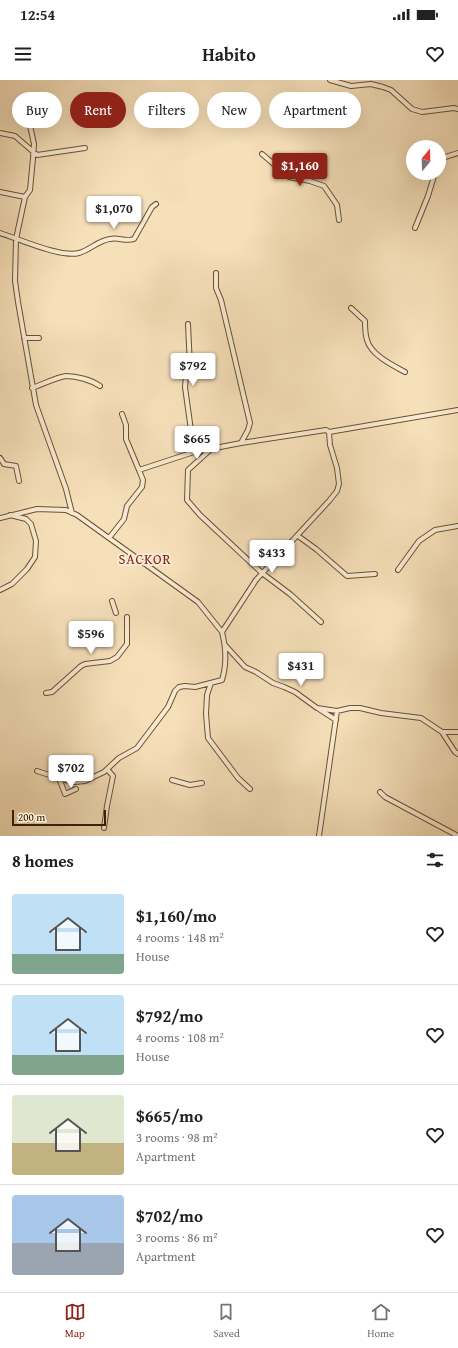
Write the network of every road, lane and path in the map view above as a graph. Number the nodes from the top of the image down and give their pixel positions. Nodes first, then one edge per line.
1 (330, 80) edge
2 (458, 109) edge
3 (31, 128) edge
4 (0, 133) edge
5 (85, 148) dead end
6 (458, 153) edge
7 (33, 154) junction
8 (262, 154) dead end
9 (446, 157) edge
10 (433, 180) edge
11 (0, 192) edge
12 (25, 197) junction
13 (156, 204) dead end
14 (339, 220) dead end
15 (415, 228) dead end
16 (0, 233) edge
17 (16, 239) junction
18 (216, 273) dead end
19 (351, 308) dead end
20 (188, 324) dead end
21 (24, 338) junction
22 (39, 338) dead end
23 (405, 372) dead end
24 (100, 386) dead end
25 (32, 388) junction
26 (458, 410) edge
27 (122, 414) dead end
28 (329, 432) junction
29 (241, 443) junction
30 (210, 449) junction
31 (194, 452) junction
32 (0, 458) edge
33 (139, 470) junction
34 (19, 481) dead end
35 (72, 513) junction
36 (10, 515) junction
37 (0, 518) edge
38 (458, 526) edge
39 (298, 536) junction
40 (109, 538) junction
41 (398, 570) dead end
42 (262, 573) junction
43 (375, 574) dead end
44 (0, 590) edge
45 (112, 601) dead end
46 (116, 613) dead end
47 (127, 617) dead end
48 (321, 622) dead end
49 (222, 632) junction
50 (225, 645) junction
51 (211, 683) junction
52 (46, 693) dead end
53 (317, 708) junction
54 (337, 711) junction
55 (336, 720) junction
56 (442, 732) junction
57 (458, 732) edge
58 (458, 754) edge
59 (107, 769) junction
60 (37, 771) dead end
61 (59, 778) junction
62 (172, 780) dead end
63 (202, 783) dead end
64 (76, 789) dead end
65 (250, 789) dead end
66 (380, 792) dead end
67 (104, 828) dead end
68 (319, 836) edge
69 (458, 836) edge

1 - 2 street
3 - 7 street
4 - 7 street
5 - 7 street
6 - 9 street
7 - 12 street
8 - 14 street
10 - 15 street
11 - 12 street
12 - 17 street
13 - 17 street
16 - 17 street
17 - 21 street
18 - 29 street
19 - 23 street
20 - 31 street
21 - 22 street
21 - 25 street
24 - 25 street
25 - 35 street
26 - 28 street
27 - 33 street
28 - 29 street
28 - 39 street
29 - 30 street
30 - 31 street
30 - 42 street
31 - 33 street
32 - 34 street
33 - 40 street
35 - 36 street
35 - 40 street
36 - 37 street
36 - 44 street
38 - 41 street
39 - 42 street
39 - 43 street
40 - 49 street
42 - 48 street
42 - 49 street
45 - 46 street
47 - 52 street
49 - 50 street
50 - 51 street
50 - 53 street
51 - 59 street
51 - 65 street
53 - 54 street
53 - 55 street
54 - 55 street
54 - 56 street
55 - 68 street
56 - 57 street
56 - 58 street
59 - 61 street
59 - 67 street
60 - 61 street
61 - 64 street
62 - 63 street
66 - 69 street

